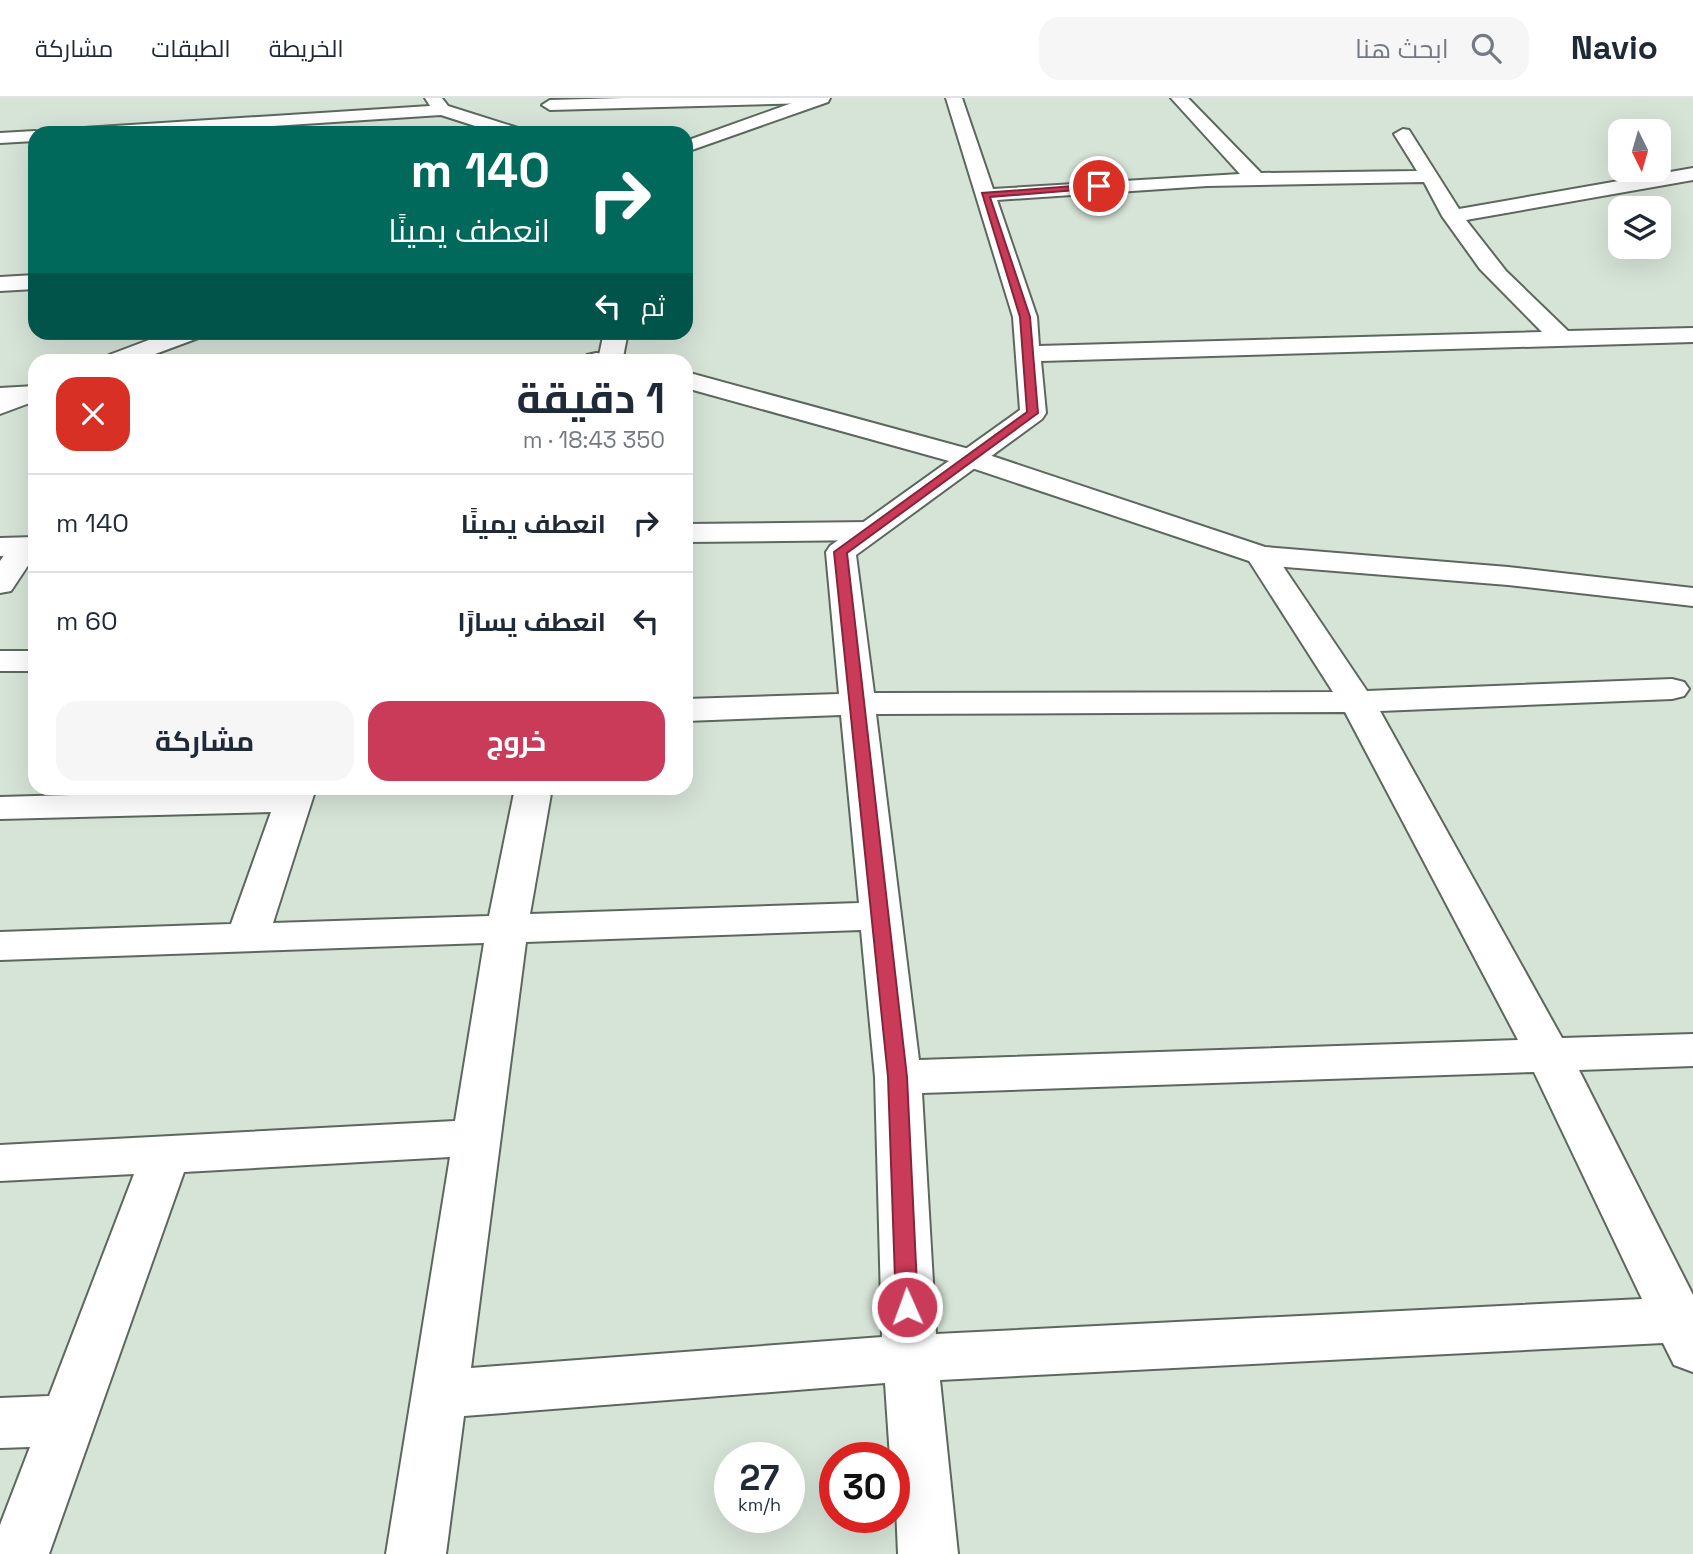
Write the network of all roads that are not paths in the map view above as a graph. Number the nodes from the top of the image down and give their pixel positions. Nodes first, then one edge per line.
1 (811, 98) edge
2 (822, 98) edge
3 (954, 98) edge
4 (1179, 98) edge
5 (730, 99) edge
6 (437, 104) edge
7 (550, 105) dead end
8 (490, 125) joint
9 (150, 126) edge
10 (493, 126) edge
11 (1403, 134) dead end
12 (28, 136) edge
13 (0, 138) edge
14 (693, 144) edge
15 (1693, 174) edge
16 (1430, 176) junction
17 (1255, 178) junction
18 (985, 195) junction
19 (1452, 216) junction
20 (28, 282) edge
21 (0, 284) edge
22 (1693, 335) edge
23 (1562, 339) junction
24 (172, 340) edge
25 (134, 354) edge
26 (1028, 354) junction
27 (693, 382) edge
28 (28, 394) edge
29 (0, 396) edge
30 (28, 396) edge
31 (0, 406) edge
32 (970, 458) junction
33 (870, 531) junction
34 (693, 533) edge
35 (20, 547) edge
36 (1261, 556) junction
37 (0, 584) edge
38 (1693, 597) edge
39 (0, 661) edge
40 (28, 661) edge
41 (1672, 689) dead end
42 (1357, 702) junction
43 (855, 704) junction
44 (693, 710) edge
45 (275, 795) edge
46 (296, 795) edge
47 (532, 795) edge
48 (0, 808) edge
49 (880, 916) junction
50 (508, 929) junction
51 (247, 938) junction
52 (0, 946) edge
53 (1693, 1050) edge
54 (1549, 1055) junction
55 (898, 1077) junction
56 (477, 1138) junction
57 (166, 1154) junction
58 (0, 1163) edge
59 (1688, 1329) edge
60 (909, 1358) junction
61 (441, 1394) junction
62 (68, 1420) junction
63 (0, 1423) edge
64 (19, 1554) edge
65 (416, 1554) edge
66 (928, 1554) edge

1 - 5 street
2 - 14 street
3 - 18 street
4 - 17 street
5 - 7 street
6 - 8 street
6 - 9 street
8 - 10 street
11 - 16 street
12 - 13 street
15 - 19 street
16 - 17 street
16 - 19 street
17 - 18 street
18 - 26 street
19 - 23 street
20 - 21 street
22 - 23 street
23 - 26 street
24 - 25 street
26 - 32 street
27 - 32 street
28 - 29 street
30 - 31 street
32 - 33 street
32 - 36 street
33 - 34 street
33 - 43 street
35 - 37 street
36 - 38 street
36 - 42 street
39 - 40 street
41 - 42 street
42 - 43 street
42 - 54 street
43 - 44 street
43 - 49 street
45 - 48 street
46 - 51 street
47 - 50 street
49 - 50 street
49 - 55 street
50 - 51 street
50 - 56 street
51 - 52 street
53 - 54 street
54 - 55 street
54 - 59 street
55 - 60 street
56 - 57 street
56 - 61 street
57 - 58 street
57 - 62 street
59 - 60 street
60 - 61 street
60 - 66 street
61 - 65 street
62 - 63 street
62 - 64 street

